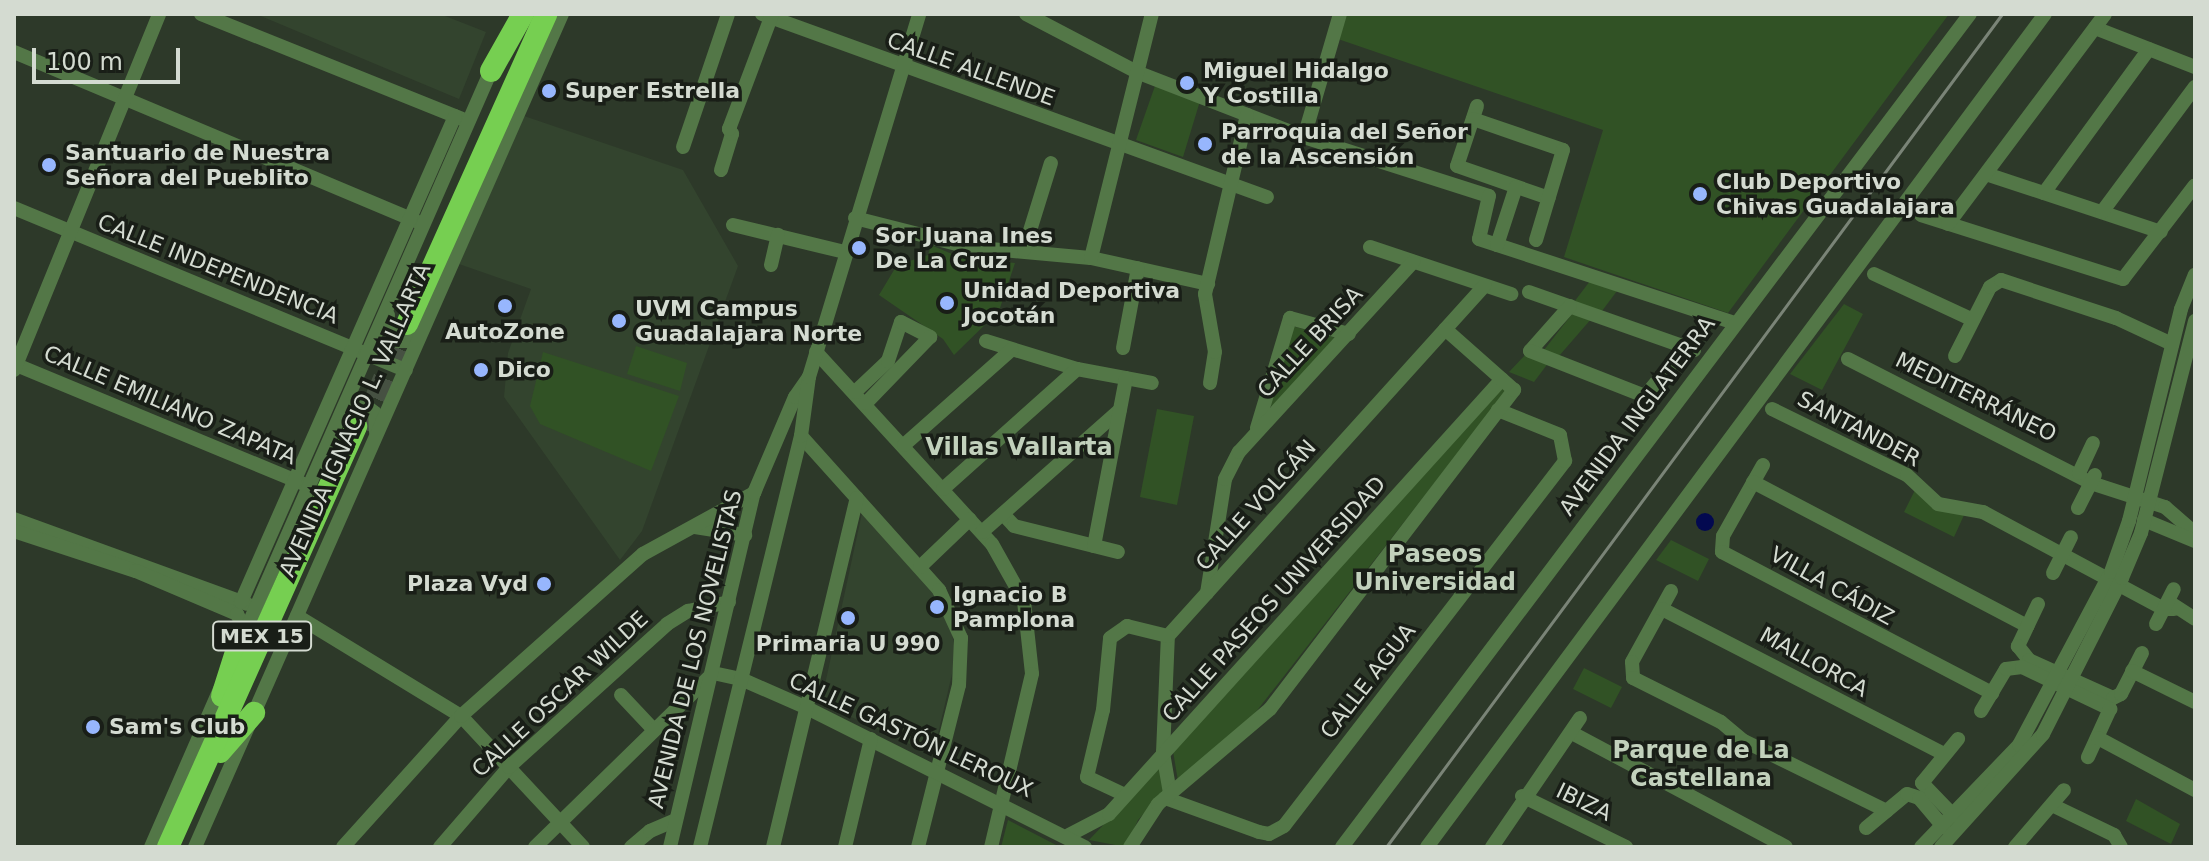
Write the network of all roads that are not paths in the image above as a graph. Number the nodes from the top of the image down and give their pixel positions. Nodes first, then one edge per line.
1 (159, 14) edge
2 (201, 14) edge
3 (516, 14) edge
4 (523, 14) edge
5 (535, 14) edge
6 (546, 14) edge
7 (562, 14) edge
8 (728, 14) edge
9 (1026, 14) edge
10 (1152, 14) edge
11 (1340, 14) edge
12 (1970, 14) edge
13 (2045, 14) edge
14 (2105, 14) edge
15 (766, 16) edge
16 (916, 17) edge
17 (2095, 28) junction
18 (2149, 49) junction
19 (14, 52) edge
20 (2195, 67) edge
21 (904, 69) junction
22 (491, 71) junction
23 (1139, 73) junction
24 (2195, 87) edge
25 (125, 99) junction
26 (1247, 115) junction
27 (455, 116) junction
28 (469, 122) junction
29 (1304, 137) junction
30 (1121, 146) junction
31 (683, 147) dead end
32 (1051, 163) dead end
33 (721, 170) dead end
34 (1986, 174) junction
35 (1230, 185) junction
36 (2195, 185) edge
37 (1516, 187) junction
38 (2044, 193) junction
39 (1267, 197) dead end
40 (1549, 198) junction
41 (14, 208) edge
42 (2102, 212) junction
43 (1921, 215) dead end
44 (410, 218) junction
45 (855, 218) junction
46 (1948, 224) junction
47 (424, 225) junction
48 (733, 225) dead end
49 (70, 231) junction
50 (2161, 232) junction
51 (778, 235) junction
52 (1536, 240) dead end
53 (1497, 245) junction
54 (1370, 247) dead end
55 (1024, 250) junction
56 (845, 252) junction
57 (1091, 258) junction
58 (1413, 262) junction
59 (771, 265) dead end
60 (1138, 268) junction
61 (1874, 274) dead end
62 (2195, 275) edge
63 (1208, 284) junction
64 (1484, 286) junction
65 (1529, 292) dead end
66 (1511, 294) dead end
67 (1570, 306) junction
68 (2188, 311) edge
69 (405, 319) junction
70 (1973, 320) junction
71 (2195, 321) edge
72 (1734, 323) junction
73 (1445, 329) junction
74 (1349, 334) junction
75 (986, 341) dead end
76 (2172, 344) junction
77 (353, 348) junction
78 (1123, 348) dead end
79 (1012, 349) junction
80 (1692, 349) junction
81 (816, 352) junction
82 (367, 354) junction
83 (1709, 356) junction
84 (1955, 356) dead end
85 (1848, 359) dead end
86 (15, 366) edge
87 (893, 366) dead end
88 (1077, 369) junction
89 (406, 370) junction
90 (809, 377) junction
91 (1126, 378) junction
92 (1502, 379) junction
93 (1152, 383) dead end
94 (1210, 383) dead end
95 (861, 397) junction
96 (1772, 409) dead end
97 (1120, 410) junction
98 (1498, 410) junction
99 (358, 428) junction
100 (1256, 433) junction
101 (801, 436) junction
102 (2093, 443) dead end
103 (904, 445) junction
104 (1763, 465) dead end
105 (2087, 476) junction
106 (295, 480) junction
107 (1753, 482) junction
108 (310, 486) junction
109 (943, 489) junction
110 (754, 493) junction
111 (857, 498) junction
112 (2142, 499) junction
113 (2078, 508) dead end
114 (1003, 514) junction
115 (14, 519) edge
116 (970, 519) junction
117 (2144, 520) junction
118 (1014, 526) junction
119 (695, 527) junction
120 (14, 531) edge
121 (982, 532) junction
122 (2195, 533) edge
123 (745, 535) junction
124 (2195, 541) edge
125 (992, 544) junction
126 (1094, 546) junction
127 (2062, 548) junction
128 (1118, 552) dead end
129 (920, 567) junction
130 (2053, 573) dead end
131 (2115, 578) junction
132 (1671, 591) dead end
133 (1207, 593) junction
134 (729, 602) junction
135 (2170, 602) junction
136 (2038, 604) dead end
137 (248, 605) junction
138 (1662, 609) junction
139 (297, 616) junction
140 (2195, 619) edge
141 (2156, 624) dead end
142 (2027, 626) junction
143 (246, 632) junction
144 (1168, 636) junction
145 (2142, 653) dead end
146 (235, 655) junction
147 (2132, 671) junction
148 (713, 673) junction
149 (741, 679) junction
150 (2064, 681) junction
151 (1992, 693) junction
152 (621, 695) dead end
153 (2195, 702) edge
154 (807, 708) junction
155 (1981, 711) dead end
156 (254, 713) junction
157 (461, 716) junction
158 (1580, 718) dead end
159 (654, 730) junction
160 (1572, 733) junction
161 (2098, 738) junction
162 (871, 739) junction
163 (1958, 739) dead end
164 (220, 752) junction
165 (1163, 753) junction
166 (1944, 754) junction
167 (2088, 757) dead end
168 (509, 767) junction
169 (938, 770) junction
170 (2064, 790) dead end
171 (2195, 790) edge
172 (1125, 795) junction
173 (1168, 796) junction
174 (1522, 796) junction
175 (190, 798) junction
176 (1002, 802) junction
177 (2054, 806) junction
178 (1970, 810) junction
179 (1887, 811) junction
180 (676, 820) junction
181 (559, 821) junction
182 (1948, 822) junction
183 (1866, 828) dead end
184 (1069, 835) junction
185 (151, 847) edge
186 (168, 847) edge
187 (179, 847) edge
188 (195, 847) edge
189 (343, 847) edge
190 (440, 847) edge
191 (535, 847) edge
192 (583, 847) edge
193 (631, 847) edge
194 (670, 847) edge
195 (700, 847) edge
196 (773, 847) edge
197 (845, 847) edge
198 (918, 847) edge
199 (991, 847) edge
200 (1085, 847) edge
201 (1130, 847) edge
202 (1342, 847) edge
203 (1427, 847) edge
204 (1492, 847) edge
205 (1626, 847) edge
206 (1786, 847) edge
207 (1921, 847) edge
208 (1941, 847) edge
209 (2015, 847) edge
210 (2121, 847) edge

1 - 25 street
2 - 27 street
3 - 22 street, AVENIDA IGNACIO L. VALLARTA
4 - 22 highway
5 - 69 highway, AVENIDA IGNACIO L. VALLARTA
6 - 69 highway, AVENIDA IGNACIO L. VALLARTA
7 - 69 street, AVENIDA IGNACIO L. VALLARTA
8 - 31 street
9 - 23 street
10 - 23 street
11 - 29 street
12 - 72 street, AVENIDA INGLATERRA
13 - 203 street
14 - 17 street
15 - 21 street, CALLE ALLENDE
15 - 33 street
16 - 21 street, AVENIDA DE LOS NOVELISTAS
17 - 18 street
17 - 34 street
18 - 20 street
18 - 38 street
19 - 25 street
21 - 30 street, CALLE ALLENDE
21 - 45 street, AVENIDA DE LOS NOVELISTAS
22 - 28 street, AVENIDA IGNACIO L. VALLARTA
23 - 26 street
23 - 30 street
24 - 42 street
25 - 44 street
25 - 49 street
26 - 29 street
26 - 35 street
27 - 28 street
27 - 44 street
28 - 47 street, AVENIDA IGNACIO L. VALLARTA
29 - 53 street
30 - 35 street, CALLE ALLENDE
30 - 57 street
32 - 55 street
34 - 38 street
34 - 46 street
35 - 39 street, CALLE ALLENDE
35 - 63 street
36 - 50 street
37 - 40 street
37 - 40 street
37 - 53 street
38 - 42 street
40 - 52 street
41 - 49 street, CALLE INDEPENDENCIA
42 - 50 street
43 - 46 street
44 - 47 street
44 - 77 street
45 - 55 street
45 - 56 street, AVENIDA DE LOS NOVELISTAS
46 - 50 street
47 - 69 street, AVENIDA IGNACIO L. VALLARTA
48 - 51 street
49 - 77 street, CALLE INDEPENDENCIA
49 - 86 street
51 - 56 street
51 - 59 street
53 - 72 street
54 - 58 street
55 - 57 street
56 - 81 street, AVENIDA DE LOS NOVELISTAS
57 - 60 street
58 - 64 street
58 - 74 street, CALLE BRISA
60 - 63 street
60 - 78 street
61 - 70 street
62 - 68 street
63 - 94 street
64 - 66 street
64 - 73 street, CALLE VOLCÁN
65 - 67 street
67 - 80 street
67 - 80 street
68 - 76 street
69 - 82 street, AVENIDA IGNACIO L. VALLARTA
69 - 89 street, AVENIDA IGNACIO L. VALLARTA
70 - 76 street
70 - 84 street
71 - 112 street
72 - 83 street, AVENIDA INGLATERRA
73 - 92 street
73 - 133 street, CALLE VOLCÁN
74 - 100 street, CALLE BRISA
74 - 100 street
75 - 79 street
76 - 112 street
77 - 82 street, CALLE INDEPENDENCIA
77 - 106 street
79 - 88 street
79 - 103 street
80 - 83 street
81 - 90 street, AVENIDA DE LOS NOVELISTAS
81 - 95 street
82 - 89 street, CALLE INDEPENDENCIA
82 - 99 street, AVENIDA IGNACIO L. VALLARTA
83 - 202 street, AVENIDA INGLATERRA
85 - 105 street, MEDITERRÁNEO
86 - 106 street, CALLE EMILIANO ZAPATA
87 - 95 street
88 - 91 street
88 - 109 street
89 - 99 street, AVENIDA IGNACIO L. VALLARTA
90 - 101 street, AVENIDA DE LOS NOVELISTAS
90 - 110 street, AVENIDA DE LOS NOVELISTAS
91 - 93 street
91 - 97 street
92 - 98 street
92 - 165 street, CALLE PASEOS UNIVERSIDAD
95 - 103 street
96 - 127 street, SANTANDER
97 - 114 street
97 - 126 street
98 - 173 street
98 - 173 street, CALLE AGUA
99 - 108 street, AVENIDA IGNACIO L. VALLARTA
99 - 139 street, AVENIDA IGNACIO L. VALLARTA
99 - 164 highway, AVENIDA IGNACIO L. VALLARTA / MEX 15
99 - 175 highway, AVENIDA IGNACIO L. VALLARTA / MEX 15
100 - 133 street, CALLE BRISA
101 - 111 street
101 - 149 street, AVENIDA DE LOS NOVELISTAS
102 - 105 street
103 - 109 street
104 - 107 street, VILLA CÁDIZ
105 - 112 street, MEDITERRÁNEO
105 - 113 street
106 - 108 street, CALLE EMILIANO ZAPATA
106 - 137 street
107 - 142 street
107 - 151 street, VILLA CÁDIZ
108 - 137 street, AVENIDA IGNACIO L. VALLARTA
109 - 116 street
110 - 119 street
110 - 123 street, AVENIDA DE LOS NOVELISTAS
111 - 129 street
111 - 154 street
112 - 117 street
112 - 122 street, MEDITERRÁNEO
112 - 131 street
114 - 118 street
114 - 121 street
115 - 137 street
116 - 121 street
116 - 129 street
117 - 124 street
117 - 131 street
118 - 125 street
118 - 126 street
119 - 123 street
119 - 157 street
120 - 143 street
121 - 125 street
123 - 134 street, AVENIDA DE LOS NOVELISTAS
125 - 176 street
126 - 128 street
127 - 130 street
127 - 131 street, SANTANDER
129 - 169 street
131 - 135 street, SANTANDER
131 - 150 street
132 - 138 street
133 - 144 street, CALLE VOLCÁN
134 - 148 street, AVENIDA DE LOS NOVELISTAS
134 - 168 street, CALLE OSCAR WILDE
135 - 140 street, SANTANDER
135 - 141 street
136 - 142 street
137 - 143 street, AVENIDA IGNACIO L. VALLARTA
138 - 166 street, MALLORCA
138 - 179 street
139 - 156 street, AVENIDA IGNACIO L. VALLARTA
139 - 157 street
142 - 150 street
143 - 146 street, AVENIDA IGNACIO L. VALLARTA
144 - 165 street
144 - 172 street
145 - 147 street
146 - 175 highway
146 - 185 street, AVENIDA IGNACIO L. VALLARTA
147 - 150 street
147 - 153 street
148 - 149 street, CALLE GASTÓN LEROUX
148 - 159 street
148 - 180 street, AVENIDA DE LOS NOVELISTAS
149 - 154 street, CALLE GASTÓN LEROUX
149 - 195 street, AVENIDA DE LOS NOVELISTAS
150 - 151 street
150 - 161 street
150 - 178 street
151 - 155 street
152 - 159 street
154 - 162 street, CALLE GASTÓN LEROUX
154 - 196 street
156 - 164 highway
156 - 188 street, AVENIDA IGNACIO L. VALLARTA
157 - 168 street
157 - 189 street
158 - 160 street, IBIZA
159 - 181 street
160 - 174 street, IBIZA
160 - 206 street
161 - 167 street
161 - 171 street
162 - 169 street, CALLE GASTÓN LEROUX
162 - 197 street
163 - 166 street
164 - 187 highway, AVENIDA IGNACIO L. VALLARTA / MEX 15
165 - 172 street, CALLE PASEOS UNIVERSIDAD
165 - 173 street
166 - 182 street
168 - 181 street
168 - 190 street, CALLE OSCAR WILDE
169 - 176 street, CALLE GASTÓN LEROUX
169 - 198 street
170 - 177 street
172 - 184 street, CALLE PASEOS UNIVERSIDAD
173 - 201 street
174 - 204 street, IBIZA
174 - 205 street, IBIZA
175 - 186 highway, AVENIDA IGNACIO L. VALLARTA / MEX 15
176 - 184 street, CALLE GASTÓN LEROUX
176 - 199 street
177 - 209 street
177 - 210 street
178 - 182 street
178 - 208 street
179 - 182 street
179 - 183 street
180 - 193 street
180 - 194 street, AVENIDA DE LOS NOVELISTAS
181 - 191 street
181 - 192 street
182 - 207 street
184 - 200 street, CALLE GASTÓN LEROUX

